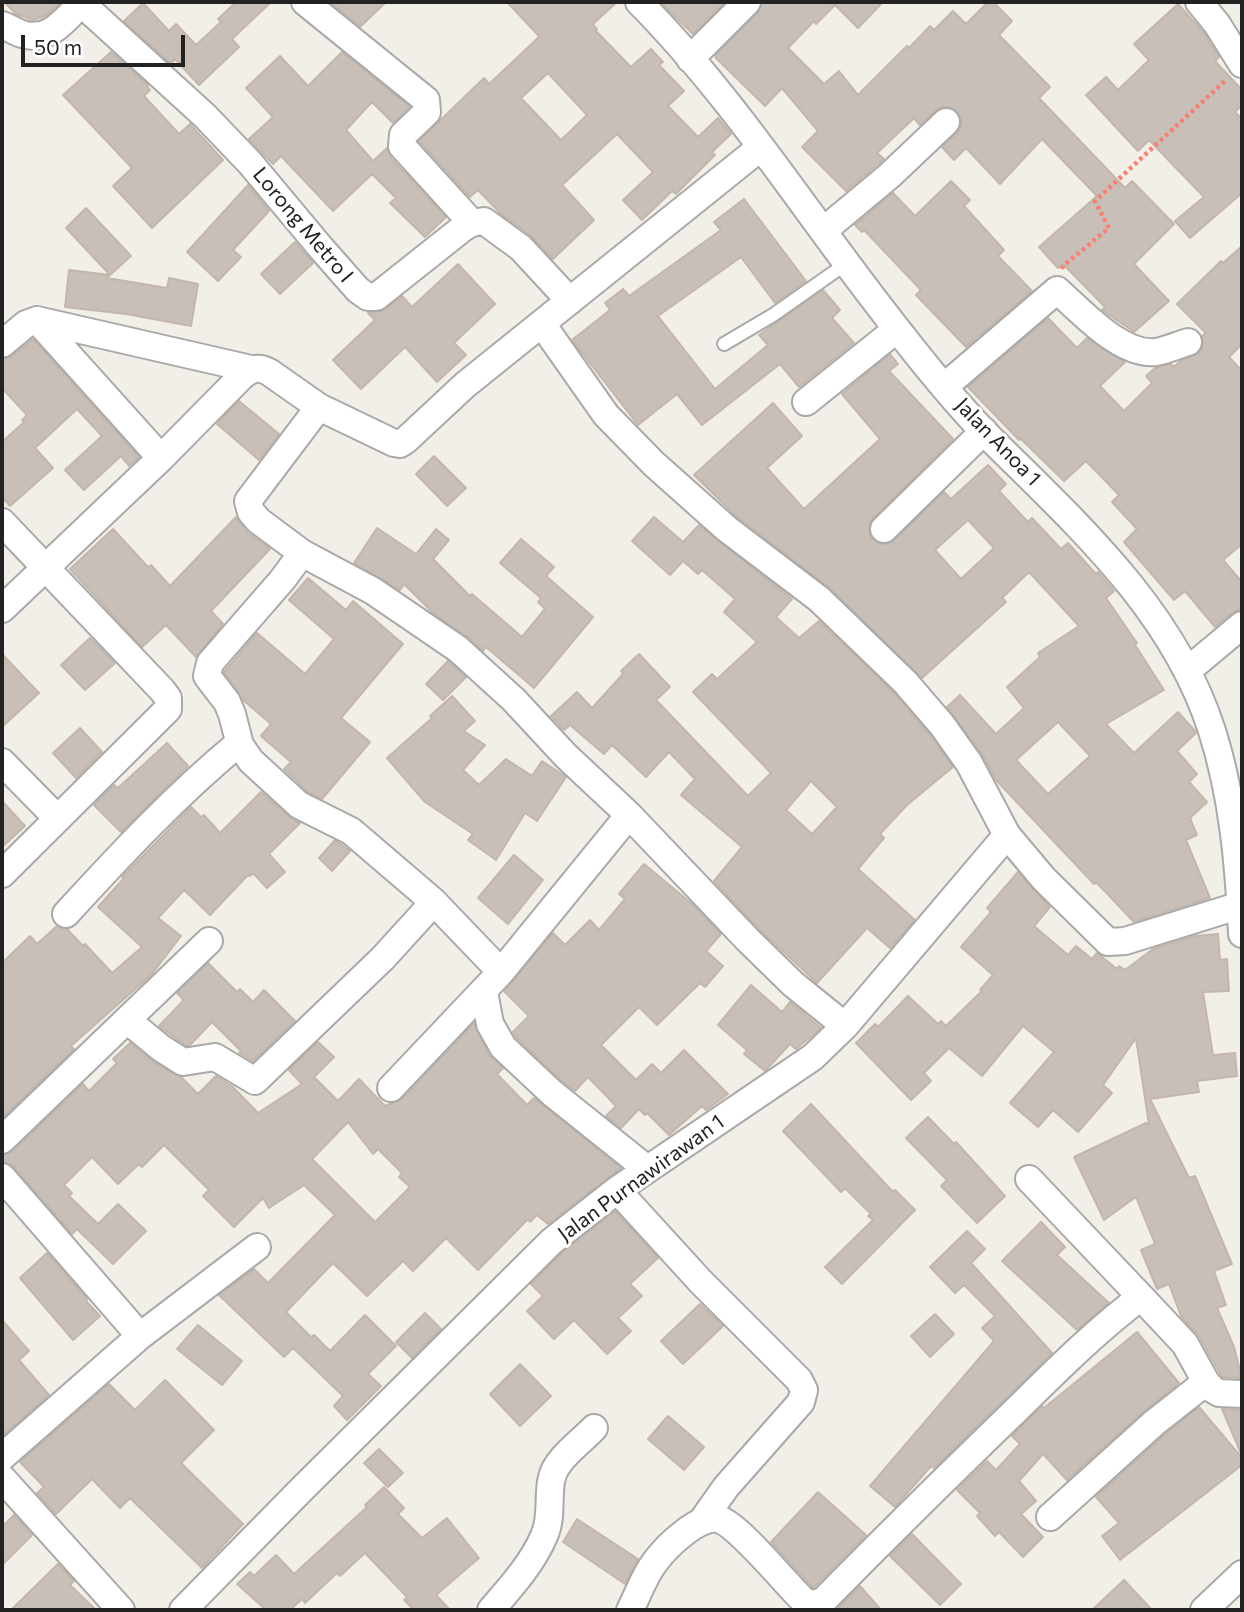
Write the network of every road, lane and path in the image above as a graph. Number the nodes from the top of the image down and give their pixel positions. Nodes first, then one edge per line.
1 (81, 2) edge
2 (305, 2) edge
3 (639, 2) edge
4 (747, 2) edge
5 (1199, 2) edge
6 (2, 25) edge
7 (690, 59) junction
8 (1237, 69) edge
9 (946, 122) dead end
10 (761, 147) junction
11 (472, 223) junction
12 (823, 230) junction
13 (847, 263) junction
14 (1057, 290) junction
15 (570, 301) junction
16 (37, 320) junction
17 (542, 324) junction
18 (897, 329) junction
19 (1188, 342) dead end
20 (2, 344) edge
21 (724, 344) dead end
22 (251, 369) junction
23 (944, 387) junction
24 (806, 402) dead end
25 (319, 407) junction
26 (984, 431) junction
27 (161, 458) junction
28 (2, 522) edge
29 (884, 529) dead end
30 (302, 553) junction
31 (45, 568) junction
32 (2, 609) edge
33 (1242, 625) edge
34 (1187, 671) junction
35 (239, 743) junction
36 (2, 762) edge
37 (629, 815) junction
38 (57, 818) junction
39 (1007, 835) junction
40 (1238, 851) edge
41 (2, 874) edge
42 (434, 902) junction
43 (1241, 905) edge
44 (66, 914) dead end
45 (1242, 934) edge
46 (209, 941) dead end
47 (501, 971) junction
48 (484, 992) junction
49 (127, 1020) junction
50 (845, 1027) junction
51 (391, 1088) dead end
52 (2, 1140) edge
53 (647, 1169) junction
54 (2, 1177) edge
55 (1029, 1179) dead end
56 (617, 1190) junction
57 (257, 1247) dead end
58 (1141, 1297) junction
59 (140, 1336) junction
60 (1206, 1382) junction
61 (1242, 1394) edge
62 (594, 1428) dead end
63 (2, 1457) edge
64 (2, 1478) edge
65 (1050, 1517) dead end
66 (702, 1521) junction
67 (1240, 1583) edge
68 (121, 1610) edge
69 (183, 1610) edge
70 (491, 1610) edge
71 (630, 1610) edge
72 (1204, 1610) edge

1 - 6 street
1 - 11 street, Lorong Metro I
2 - 11 street
3 - 7 street, Jalan Anoa 1
4 - 7 street
5 - 8 street
7 - 10 street, Jalan Anoa 1
8 - 14 path
9 - 12 street
10 - 12 street, Jalan Anoa 1
10 - 15 street
11 - 15 street
12 - 13 street, Jalan Anoa 1
13 - 18 street, Jalan Anoa 1
13 - 21 lane
14 - 19 street
14 - 23 street
15 - 17 street
16 - 20 street
16 - 22 street
16 - 27 street
17 - 25 street
17 - 39 street
18 - 23 street, Jalan Anoa 1
18 - 24 street
22 - 25 street
22 - 27 street
23 - 26 street, Jalan Anoa 1
25 - 30 street
26 - 29 street
26 - 34 street, Jalan Anoa 1
27 - 31 street
28 - 31 street
30 - 35 street
30 - 37 street
31 - 32 street
31 - 38 street
33 - 34 street
34 - 40 street, Jalan Anoa 1
35 - 42 street
35 - 44 street
36 - 38 street
37 - 47 street
37 - 50 street
38 - 41 street
39 - 43 street
39 - 50 street, Jalan Purnawirawan 1
40 - 43 street, Jalan Anoa 1
42 - 47 street
42 - 49 street
43 - 45 street, Jalan Anoa 1
46 - 49 street
47 - 48 street
48 - 51 street
48 - 53 street
49 - 52 street
50 - 53 street, Jalan Purnawirawan 1
53 - 56 street, Jalan Purnawirawan 1
54 - 59 street
55 - 58 street
56 - 66 street
56 - 69 street, Jalan Purnawirawan 1
57 - 59 street
58 - 60 street
58 - 66 street
59 - 63 street
60 - 61 street
60 - 65 street
62 - 70 street
64 - 68 street
66 - 71 street
67 - 72 street

